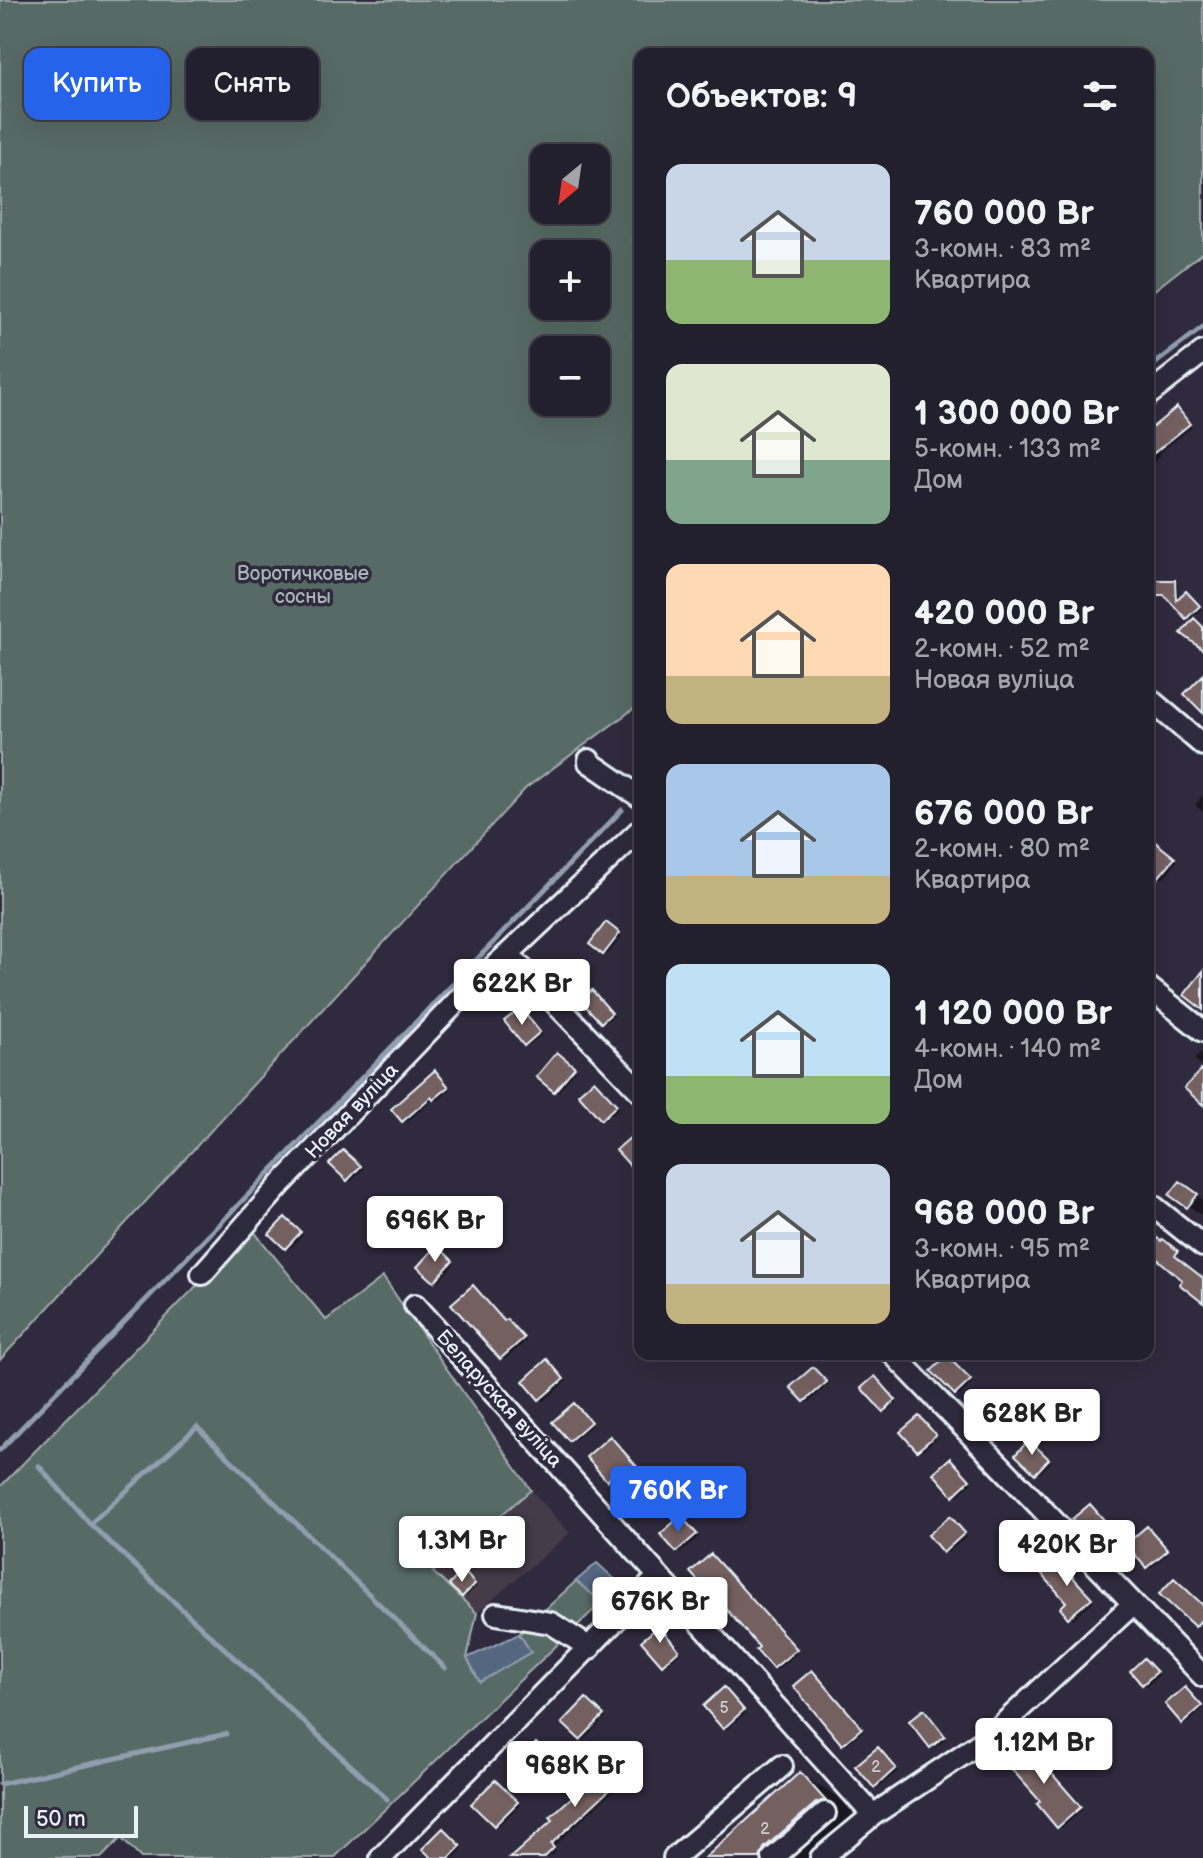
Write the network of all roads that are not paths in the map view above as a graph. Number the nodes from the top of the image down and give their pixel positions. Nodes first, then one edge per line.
1 (1203, 352) edge
2 (1154, 390) edge
3 (1154, 703) edge
4 (1203, 745) edge
5 (589, 760) dead end
6 (634, 793) edge
7 (634, 836) edge
8 (508, 954) junction
9 (1154, 992) edge
10 (1203, 1031) edge
11 (634, 1085) edge
12 (1154, 1207) edge
13 (1203, 1246) edge
14 (202, 1274) dead end
15 (415, 1305) dead end
16 (899, 1360) edge
17 (658, 1577) junction
18 (1133, 1604) junction
19 (496, 1614) dead end
20 (590, 1648) junction
21 (1203, 1676) edge
22 (782, 1766) dead end
23 (825, 1813) dead end
24 (873, 1815) junction
25 (381, 1858) edge
26 (674, 1858) edge
27 (773, 1858) edge
28 (821, 1858) edge

1 - 2 street
3 - 4 street
5 - 6 street
7 - 8 street, Новая вуліца
8 - 11 street
8 - 14 street, Новая вуліца
9 - 10 street
12 - 13 street
15 - 17 street, Беларуская вуліца
16 - 18 street
17 - 20 street
17 - 24 street, Беларуская вуліца
18 - 21 street
18 - 24 street
19 - 20 street
20 - 25 street
22 - 26 street
23 - 27 street
24 - 28 street

